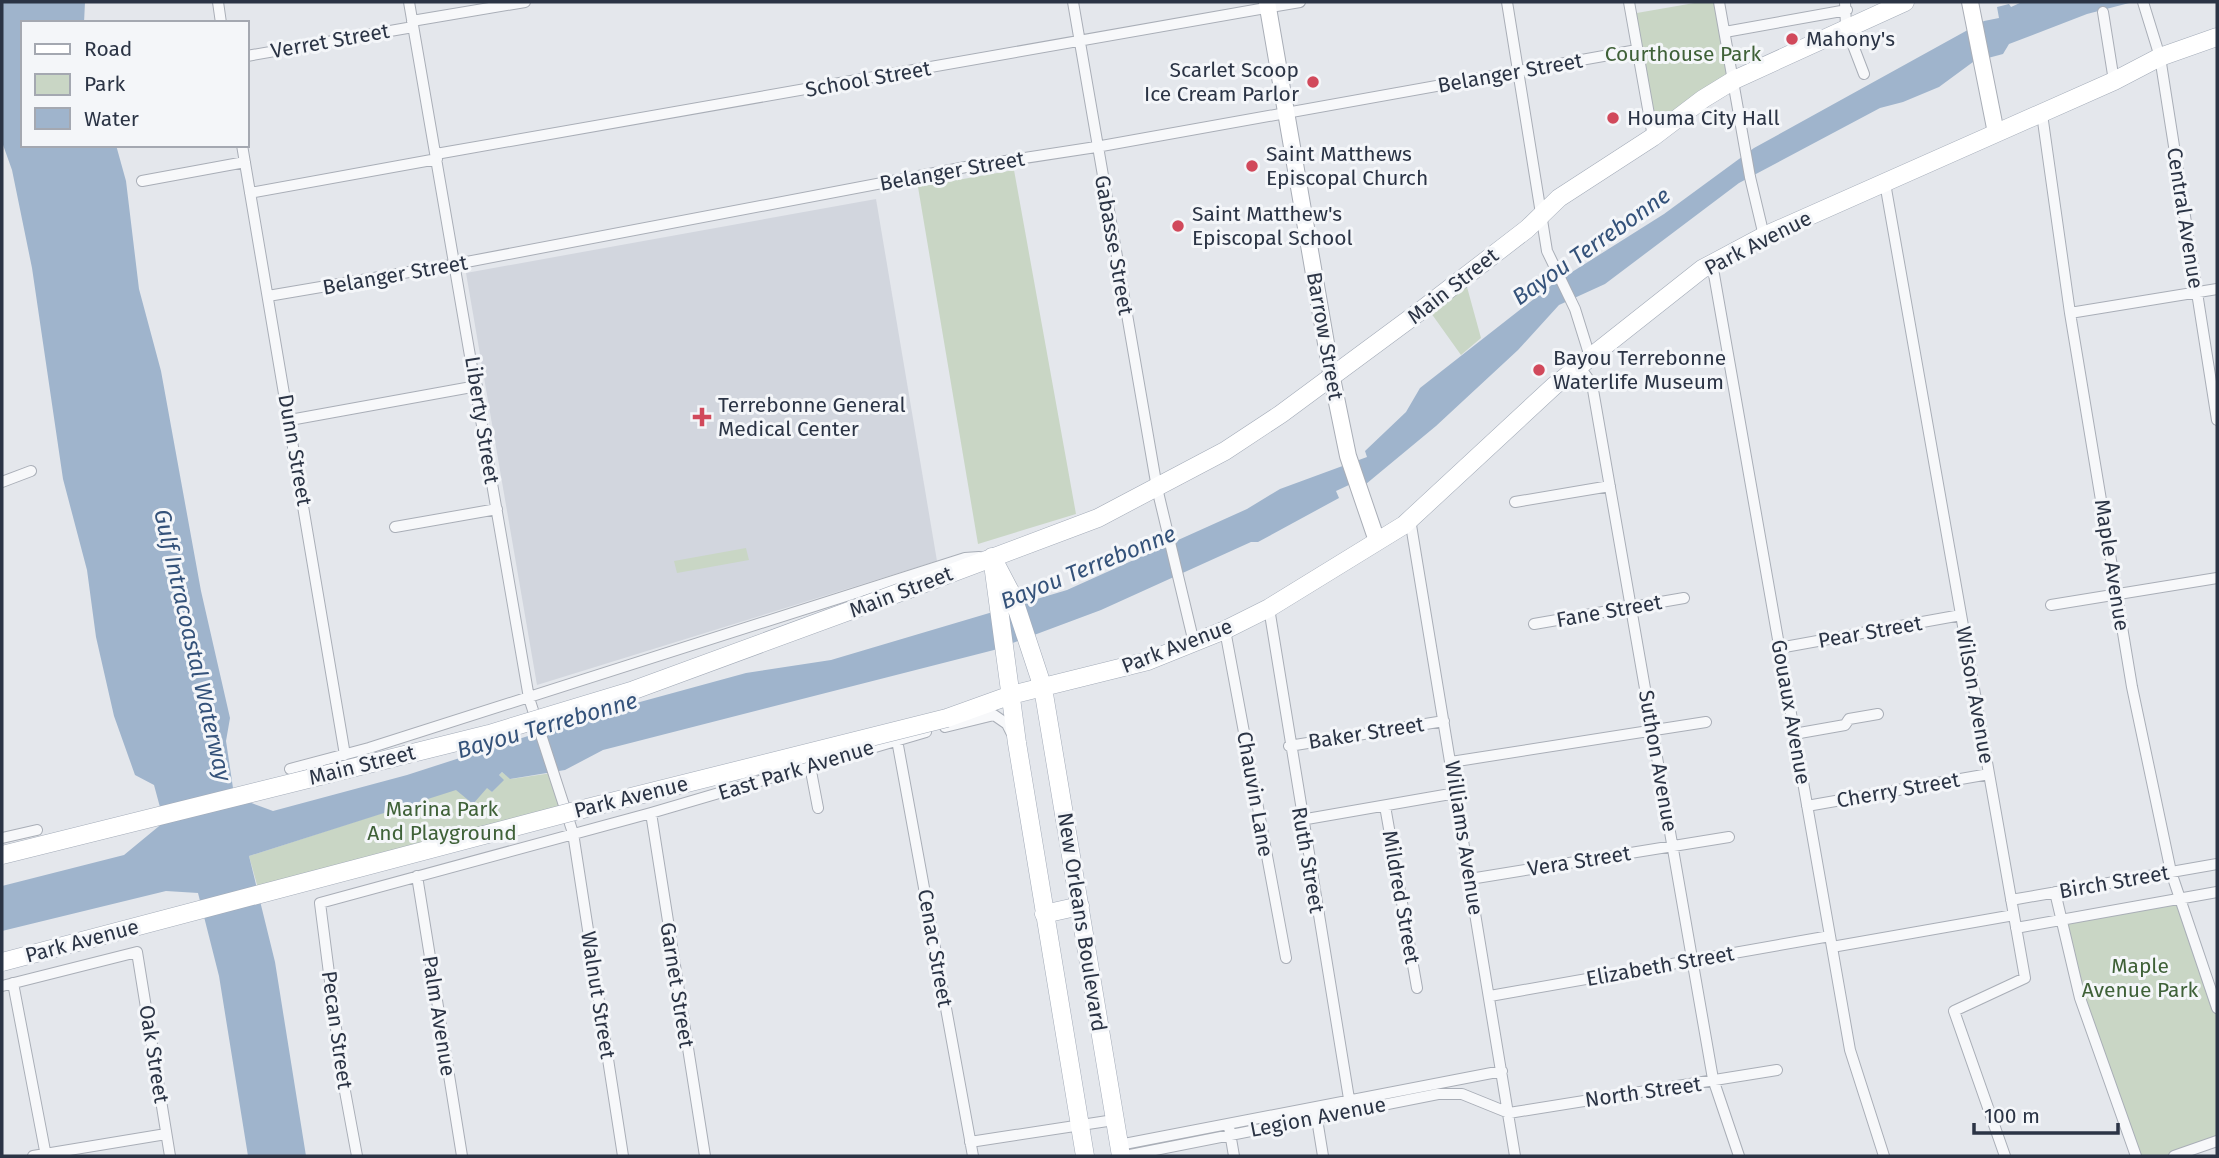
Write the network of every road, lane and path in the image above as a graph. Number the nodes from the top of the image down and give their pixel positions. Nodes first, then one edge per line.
1 (218, 2) edge
2 (409, 2) edge
3 (525, 2) edge
4 (1073, 2) edge
5 (1300, 2) edge
6 (1507, 2) edge
7 (1629, 2) edge
8 (1719, 2) edge
9 (1905, 2) edge
10 (1970, 2) edge
11 (1268, 4) edge
12 (2144, 5) edge
13 (2103, 12) dead end
14 (1846, 13) edge
15 (221, 21) edge
16 (413, 24) junction
17 (1725, 32) junction
18 (2217, 37) edge
19 (1079, 42) junction
20 (1637, 50) junction
21 (248, 56) edge
22 (2160, 57) junction
23 (1519, 72) junction
24 (1864, 74) dead end
25 (1734, 80) junction
26 (2115, 81) junction
27 (1287, 112) junction
28 (2042, 114) junction
29 (1996, 133) junction
30 (1653, 137) junction
31 (242, 147) edge
32 (1096, 147) junction
33 (437, 157) junction
34 (245, 162) junction
35 (142, 180) dead end
36 (1885, 183) junction
37 (250, 193) junction
38 (1540, 216) junction
39 (1764, 236) junction
40 (1712, 263) junction
41 (456, 264) junction
42 (2217, 289) edge
43 (2196, 293) junction
44 (268, 296) junction
45 (2070, 313) junction
46 (1584, 362) junction
47 (1332, 378) junction
48 (477, 386) junction
49 (290, 420) junction
50 (2217, 420) edge
51 (31, 471) dead end
52 (2, 482) edge
53 (1610, 486) junction
54 (1157, 488) junction
55 (1515, 502) dead end
56 (497, 509) junction
57 (1410, 519) junction
58 (394, 527) dead end
59 (1377, 541) junction
60 (992, 557) junction
61 (2217, 578) edge
62 (2117, 594) junction
63 (1684, 598) dead end
64 (2051, 605) dead end
65 (1631, 607) junction
66 (1269, 608) junction
67 (1961, 615) junction
68 (1534, 624) dead end
69 (1225, 630) junction
70 (1194, 643) junction
71 (1779, 648) junction
72 (1043, 688) junction
73 (1011, 695) junction
74 (528, 698) junction
75 (1878, 714) dead end
76 (1444, 721) junction
77 (1706, 722) dead end
78 (1653, 730) junction
79 (1794, 734) junction
80 (897, 740) junction
81 (1017, 743) junction
82 (1289, 746) junction
83 (345, 755) junction
84 (1451, 762) junction
85 (810, 766) junction
86 (290, 769) dead end
87 (1989, 774) junction
88 (1456, 793) junction
89 (1385, 806) junction
90 (1807, 806) junction
91 (818, 808) dead end
92 (651, 813) junction
93 (1301, 820) junction
94 (37, 830) dead end
95 (573, 833) junction
96 (1728, 837) dead end
97 (2, 838) edge
98 (1673, 846) junction
99 (2, 855) edge
100 (2217, 864) edge
101 (2171, 872) junction
102 (417, 876) junction
103 (1470, 879) junction
104 (2055, 892) junction
105 (2217, 892) edge
106 (2180, 898) junction
107 (2011, 900) junction
108 (320, 903) joint
109 (1080, 906) junction
110 (1044, 914) junction
111 (2014, 915) junction
112 (2061, 920) junction
113 (2016, 928) junction
114 (1831, 942) junction
115 (137, 953) joint
116 (1286, 958) dead end
117 (1693, 960) junction
118 (2, 962) edge
119 (8, 984) edge
120 (1417, 988) dead end
121 (1490, 996) junction
122 (2217, 1009) edge
123 (1777, 1070) dead end
124 (1502, 1071) junction
125 (1714, 1082) junction
126 (1430, 1090) junction
127 (1350, 1106) junction
128 (1315, 1112) junction
129 (1508, 1113) junction
130 (1114, 1120) junction
131 (1080, 1125) junction
132 (1229, 1129) junction
133 (166, 1134) junction
134 (2217, 1141) edge
135 (970, 1142) junction
136 (1122, 1153) edge
137 (46, 1155) edge
138 (33, 1156) edge
139 (170, 1156) edge
140 (357, 1156) edge
141 (462, 1156) edge
142 (624, 1156) edge
143 (705, 1156) edge
144 (972, 1156) edge
145 (1085, 1156) edge
146 (1234, 1156) edge
147 (1323, 1156) edge
148 (1515, 1156) edge
149 (1739, 1156) edge
150 (1884, 1156) edge
151 (2004, 1156) edge
152 (2136, 1156) edge
153 (2174, 1156) edge

1 - 15 street
2 - 16 street, Liberty Street
3 - 16 street, Verret Street
4 - 19 street, Gabasse Street
5 - 11 street, School Street
6 - 23 street, Suthon Avenue
7 - 20 street
8 - 17 street
9 - 14 main road, Main Street
10 - 29 main road
11 - 19 street, School Street
11 - 27 main road, Barrow Street
12 - 22 street, Central Avenue
13 - 26 street
14 - 17 street
14 - 24 street
14 - 25 main road, Main Street
16 - 21 street, Verret Street
16 - 33 street, Liberty Street
17 - 25 street
18 - 22 main road, Park Avenue
19 - 32 street, Gabasse Street
19 - 33 street, School Street
20 - 23 street, Belanger Street
20 - 30 street
22 - 26 main road, Park Avenue
22 - 43 street, Central Avenue
23 - 27 street, Belanger Street
23 - 38 street, Suthon Avenue
25 - 30 main road, Main Street
25 - 39 street
26 - 28 main road, Park Avenue
27 - 32 street, Belanger Street
27 - 47 main road, Barrow Street
28 - 29 main road, Park Avenue
28 - 45 street, Maple Avenue
29 - 36 main road, Park Avenue
30 - 38 main road, Main Street
31 - 34 street, Dunn Street
32 - 41 street, Belanger Street
32 - 54 street, Gabasse Street
33 - 37 street, School Street
33 - 41 street, Liberty Street
34 - 35 street
34 - 37 street, Dunn Street
36 - 39 main road, Park Avenue
36 - 67 street, Wilson Avenue
37 - 44 street, Dunn Street
38 - 46 street, Suthon Avenue
38 - 47 main road, Main Street
39 - 40 main road, Park Avenue
40 - 46 main road, Park Avenue
40 - 71 street, Gouaux Avenue
41 - 44 street, Belanger Street
41 - 48 street, Liberty Street
42 - 43 street
43 - 45 street
43 - 50 street, Central Avenue
44 - 49 street, Dunn Street
45 - 62 street, Maple Avenue
46 - 53 street, Suthon Avenue
46 - 57 main road, Park Avenue
47 - 54 main road, Main Street
47 - 59 main road, Barrow Street
48 - 49 street
48 - 56 street, Liberty Street
49 - 83 street, Dunn Street
51 - 52 street
53 - 55 street
53 - 65 street, Suthon Avenue
54 - 60 main road, Main Street
54 - 70 street, Gabasse Street
56 - 58 street
56 - 74 street, Liberty Street
57 - 59 main road, Park Avenue
57 - 76 street, Williams Avenue
59 - 66 main road, Park Avenue
60 - 72 main road, New Orleans Boulevard
60 - 73 main road, New Orleans Boulevard
60 - 74 street, Main Street
60 - 99 main road, Main Street, bridge
61 - 62 street
62 - 64 street
62 - 101 street, Maple Avenue
63 - 65 street, Fane Street
65 - 68 street, Fane Street
65 - 78 street, Suthon Avenue
66 - 69 main road, Park Avenue
66 - 82 street, Ruth Street
67 - 71 street, Pear Street
67 - 87 street, Wilson Avenue
69 - 70 main road, Park Avenue
69 - 116 street, Chauvin Lane
70 - 72 main road, Park Avenue
71 - 79 street, Gouaux Avenue
72 - 73 main road, Park Avenue
72 - 109 main road, New Orleans Boulevard
73 - 81 main road, New Orleans Boulevard
73 - 118 main road, Park Avenue, bridge
74 - 83 street, Main Street
74 - 95 street, Liberty Street
75 - 79 street
76 - 82 street, Baker Street
76 - 84 street, Williams Avenue
77 - 78 street
78 - 84 street
78 - 98 street, Suthon Avenue
79 - 90 street, Gouaux Avenue
80 - 81 street, East Park Avenue
80 - 85 street, East Park Avenue
80 - 135 street, Cenac Street
81 - 110 main road, New Orleans Boulevard
82 - 93 street, Ruth Street
83 - 86 street, Main Street
84 - 88 street, Williams Avenue
85 - 91 street
85 - 92 street, East Park Avenue
87 - 90 street, Cherry Street
87 - 107 street, Wilson Avenue
88 - 89 street
88 - 103 street, Williams Avenue
89 - 93 street
89 - 120 street, Mildred Street
90 - 114 street, Gouaux Avenue
92 - 95 street, East Park Avenue
92 - 143 street, Garnet Street
93 - 127 street, Ruth Street
94 - 97 street
95 - 102 street, East Park Avenue
95 - 142 street, Walnut Street
96 - 98 street, Vera Street
98 - 103 street, Vera Street
98 - 117 street, Suthon Avenue
100 - 101 street, Birch Street
101 - 104 street, Birch Street
101 - 106 street, Maple Avenue
102 - 108 street, East Park Avenue
102 - 141 street, Palm Avenue
103 - 121 street, Williams Avenue
104 - 107 street, Birch Street
104 - 112 street
105 - 106 street, Birch Street
106 - 112 street, Birch Street
106 - 122 street, Maple Avenue
107 - 111 street, Wilson Avenue
108 - 140 street, Pecan Street
109 - 110 main road
109 - 130 main road, New Orleans Boulevard
110 - 131 main road, New Orleans Boulevard
111 - 113 street, Wilson Avenue
111 - 114 street, Elizabeth Street
112 - 113 street, Birch Street
112 - 152 street
113 - 151 street, Wilson Avenue
114 - 117 street, Elizabeth Street
114 - 150 street, Gouaux Avenue
115 - 119 street, Park Avenue
115 - 133 street, Oak Street
117 - 121 street, Elizabeth Street
117 - 125 street, Suthon Avenue
119 - 137 street
121 - 124 street, Williams Avenue
123 - 125 street, North Street
124 - 126 street, Legion Avenue
124 - 129 street, Williams Avenue
125 - 129 street, North Street
125 - 149 street, Suthon Avenue
126 - 127 street, Legion Avenue
126 - 129 street, Legion Avenue
127 - 128 street, Legion Avenue
128 - 132 street, Legion Avenue
128 - 147 street
129 - 148 street, Williams Avenue
130 - 131 street
130 - 136 main road, New Orleans Boulevard
131 - 135 street
131 - 145 main road, New Orleans Boulevard
132 - 136 street, Legion Avenue
132 - 146 street
133 - 137 street
133 - 139 street, Oak Street
134 - 153 street
135 - 144 street, Cenac Street
137 - 138 street

